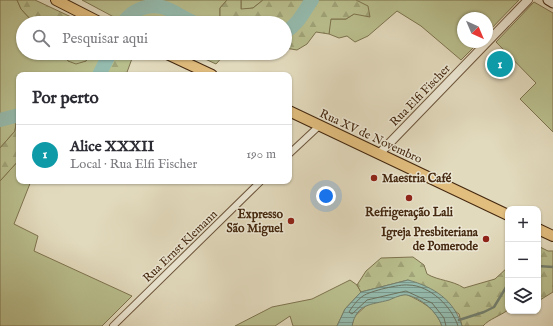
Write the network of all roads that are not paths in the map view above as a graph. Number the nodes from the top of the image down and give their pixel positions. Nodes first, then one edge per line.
1 (56, 0) edge
2 (528, 0) edge
3 (548, 0) edge
4 (553, 3) edge
5 (87, 16) edge
6 (181, 60) edge
7 (206, 72) edge
8 (292, 112) edge
9 (319, 126) junction
10 (292, 151) edge
11 (380, 154) junction
12 (258, 184) edge
13 (505, 214) edge
14 (541, 230) edge
15 (553, 236) edge
16 (113, 326) edge

1 - 5 main road
2 - 11 street, Rua Elfi Fischer
3 - 4 main road
6 - 7 main road
8 - 9 main road, Rua XV de Novembro
9 - 10 street
9 - 11 main road, Rua XV de Novembro
11 - 13 main road, Rua XV de Novembro
12 - 16 street, Rua Ernst Klemann
14 - 15 main road

